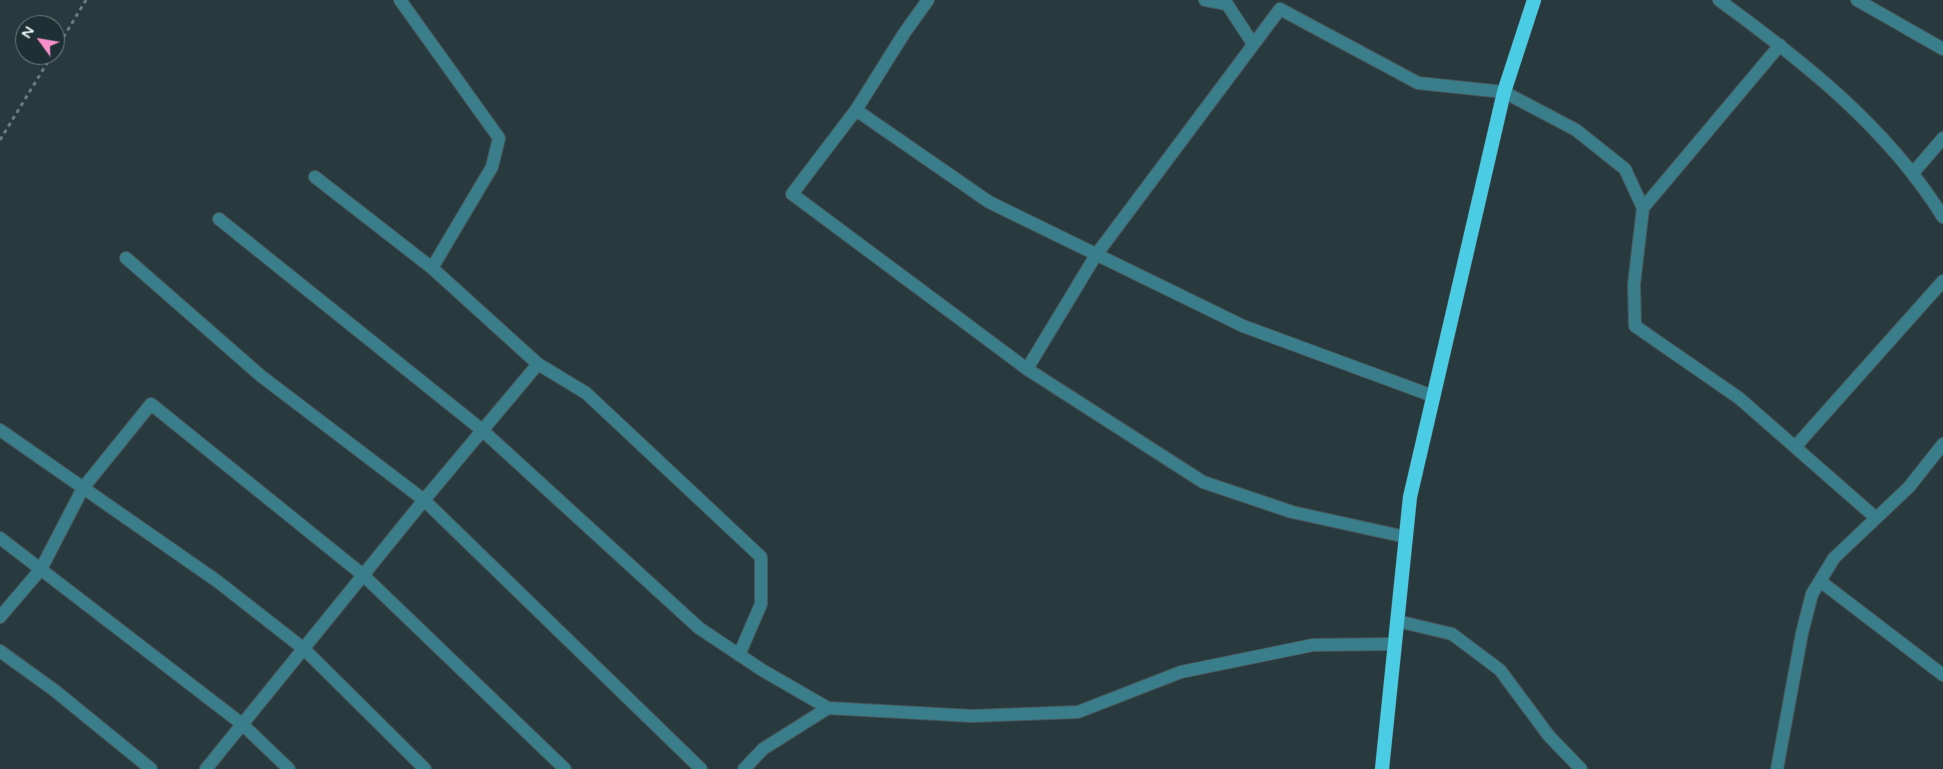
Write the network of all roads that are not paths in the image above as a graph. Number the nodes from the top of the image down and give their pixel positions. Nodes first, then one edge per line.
1 (400, 0) edge
2 (928, 0) edge
3 (1205, 0) edge
4 (1534, 0) edge
5 (1720, 0) edge
6 (1857, 0) edge
7 (1281, 5) edge
8 (1253, 44) junction
9 (1780, 45) junction
10 (1943, 49) edge
11 (1504, 92) junction
12 (856, 110) junction
13 (1943, 138) edge
14 (1913, 173) junction
15 (315, 177) dead end
16 (1643, 208) junction
17 (1943, 217) edge
18 (219, 219) dead end
19 (1096, 255) junction
20 (126, 258) dead end
21 (432, 268) junction
22 (1943, 281) edge
23 (538, 364) junction
24 (1027, 369) junction
25 (1433, 396) junction
26 (0, 430) edge
27 (482, 430) junction
28 (1943, 444) edge
29 (1795, 447) junction
30 (83, 488) junction
31 (424, 500) junction
32 (1876, 518) junction
33 (1406, 537) junction
34 (0, 538) edge
35 (41, 570) junction
36 (363, 575) junction
37 (1820, 581) junction
38 (0, 617) edge
39 (1397, 621) junction
40 (1395, 644) junction
41 (304, 649) junction
42 (0, 651) edge
43 (739, 655) junction
44 (1943, 675) edge
45 (828, 708) junction
46 (242, 724) junction
47 (151, 769) edge
48 (206, 769) edge
49 (289, 769) edge
50 (425, 769) edge
51 (565, 769) edge
52 (701, 769) edge
53 (744, 769) edge
54 (1382, 769) edge
55 (1581, 769) edge
56 (1777, 769) edge

1 - 21 street
2 - 12 street
3 - 8 street
4 - 11 highway
5 - 9 street
6 - 10 street
7 - 8 street
7 - 11 street
8 - 19 street
9 - 14 street
9 - 16 street
11 - 16 street
11 - 25 highway
12 - 19 street
12 - 24 street
13 - 14 street
14 - 17 street
15 - 21 street
16 - 29 street
18 - 27 street
19 - 24 street
19 - 25 street
20 - 31 street
21 - 23 street
22 - 29 street
23 - 27 street
23 - 43 street
24 - 33 street
25 - 33 highway
26 - 30 street
27 - 31 street
27 - 43 street
28 - 32 street
29 - 32 street
30 - 35 street
30 - 36 street
30 - 41 street
31 - 36 street
31 - 52 street
32 - 37 street
33 - 39 highway
34 - 35 street
35 - 38 street
35 - 46 street
36 - 41 street
36 - 51 street
37 - 44 street
37 - 56 street
39 - 40 highway
39 - 55 street
40 - 45 street
40 - 54 highway
41 - 46 street
41 - 50 street
42 - 47 street
43 - 45 street
45 - 53 street
46 - 48 street
46 - 49 street

